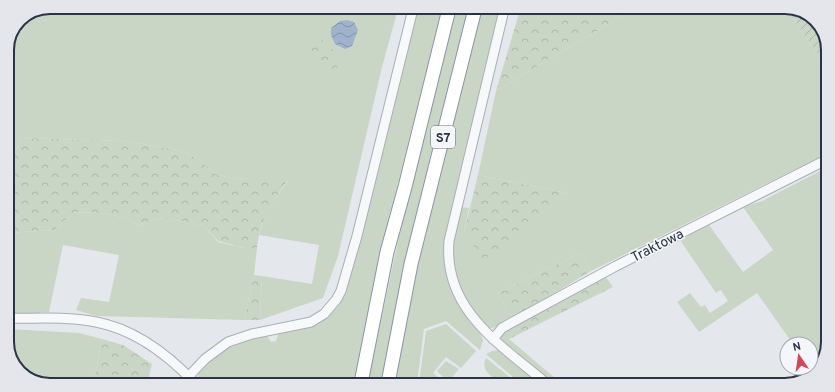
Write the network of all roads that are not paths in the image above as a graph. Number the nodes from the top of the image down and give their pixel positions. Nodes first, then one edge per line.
1 (412, 14) edge
2 (448, 14) edge
3 (475, 14) edge
4 (503, 14) edge
5 (821, 163) edge
6 (14, 318) edge
7 (493, 339) junction
8 (191, 378) edge
9 (193, 378) edge
10 (362, 378) edge
11 (389, 378) edge
12 (539, 378) edge

1 - 9 street
2 - 10 highway, S7
3 - 11 highway, S7
4 - 7 street
5 - 7 street, Traktowa
6 - 8 street
7 - 12 street

